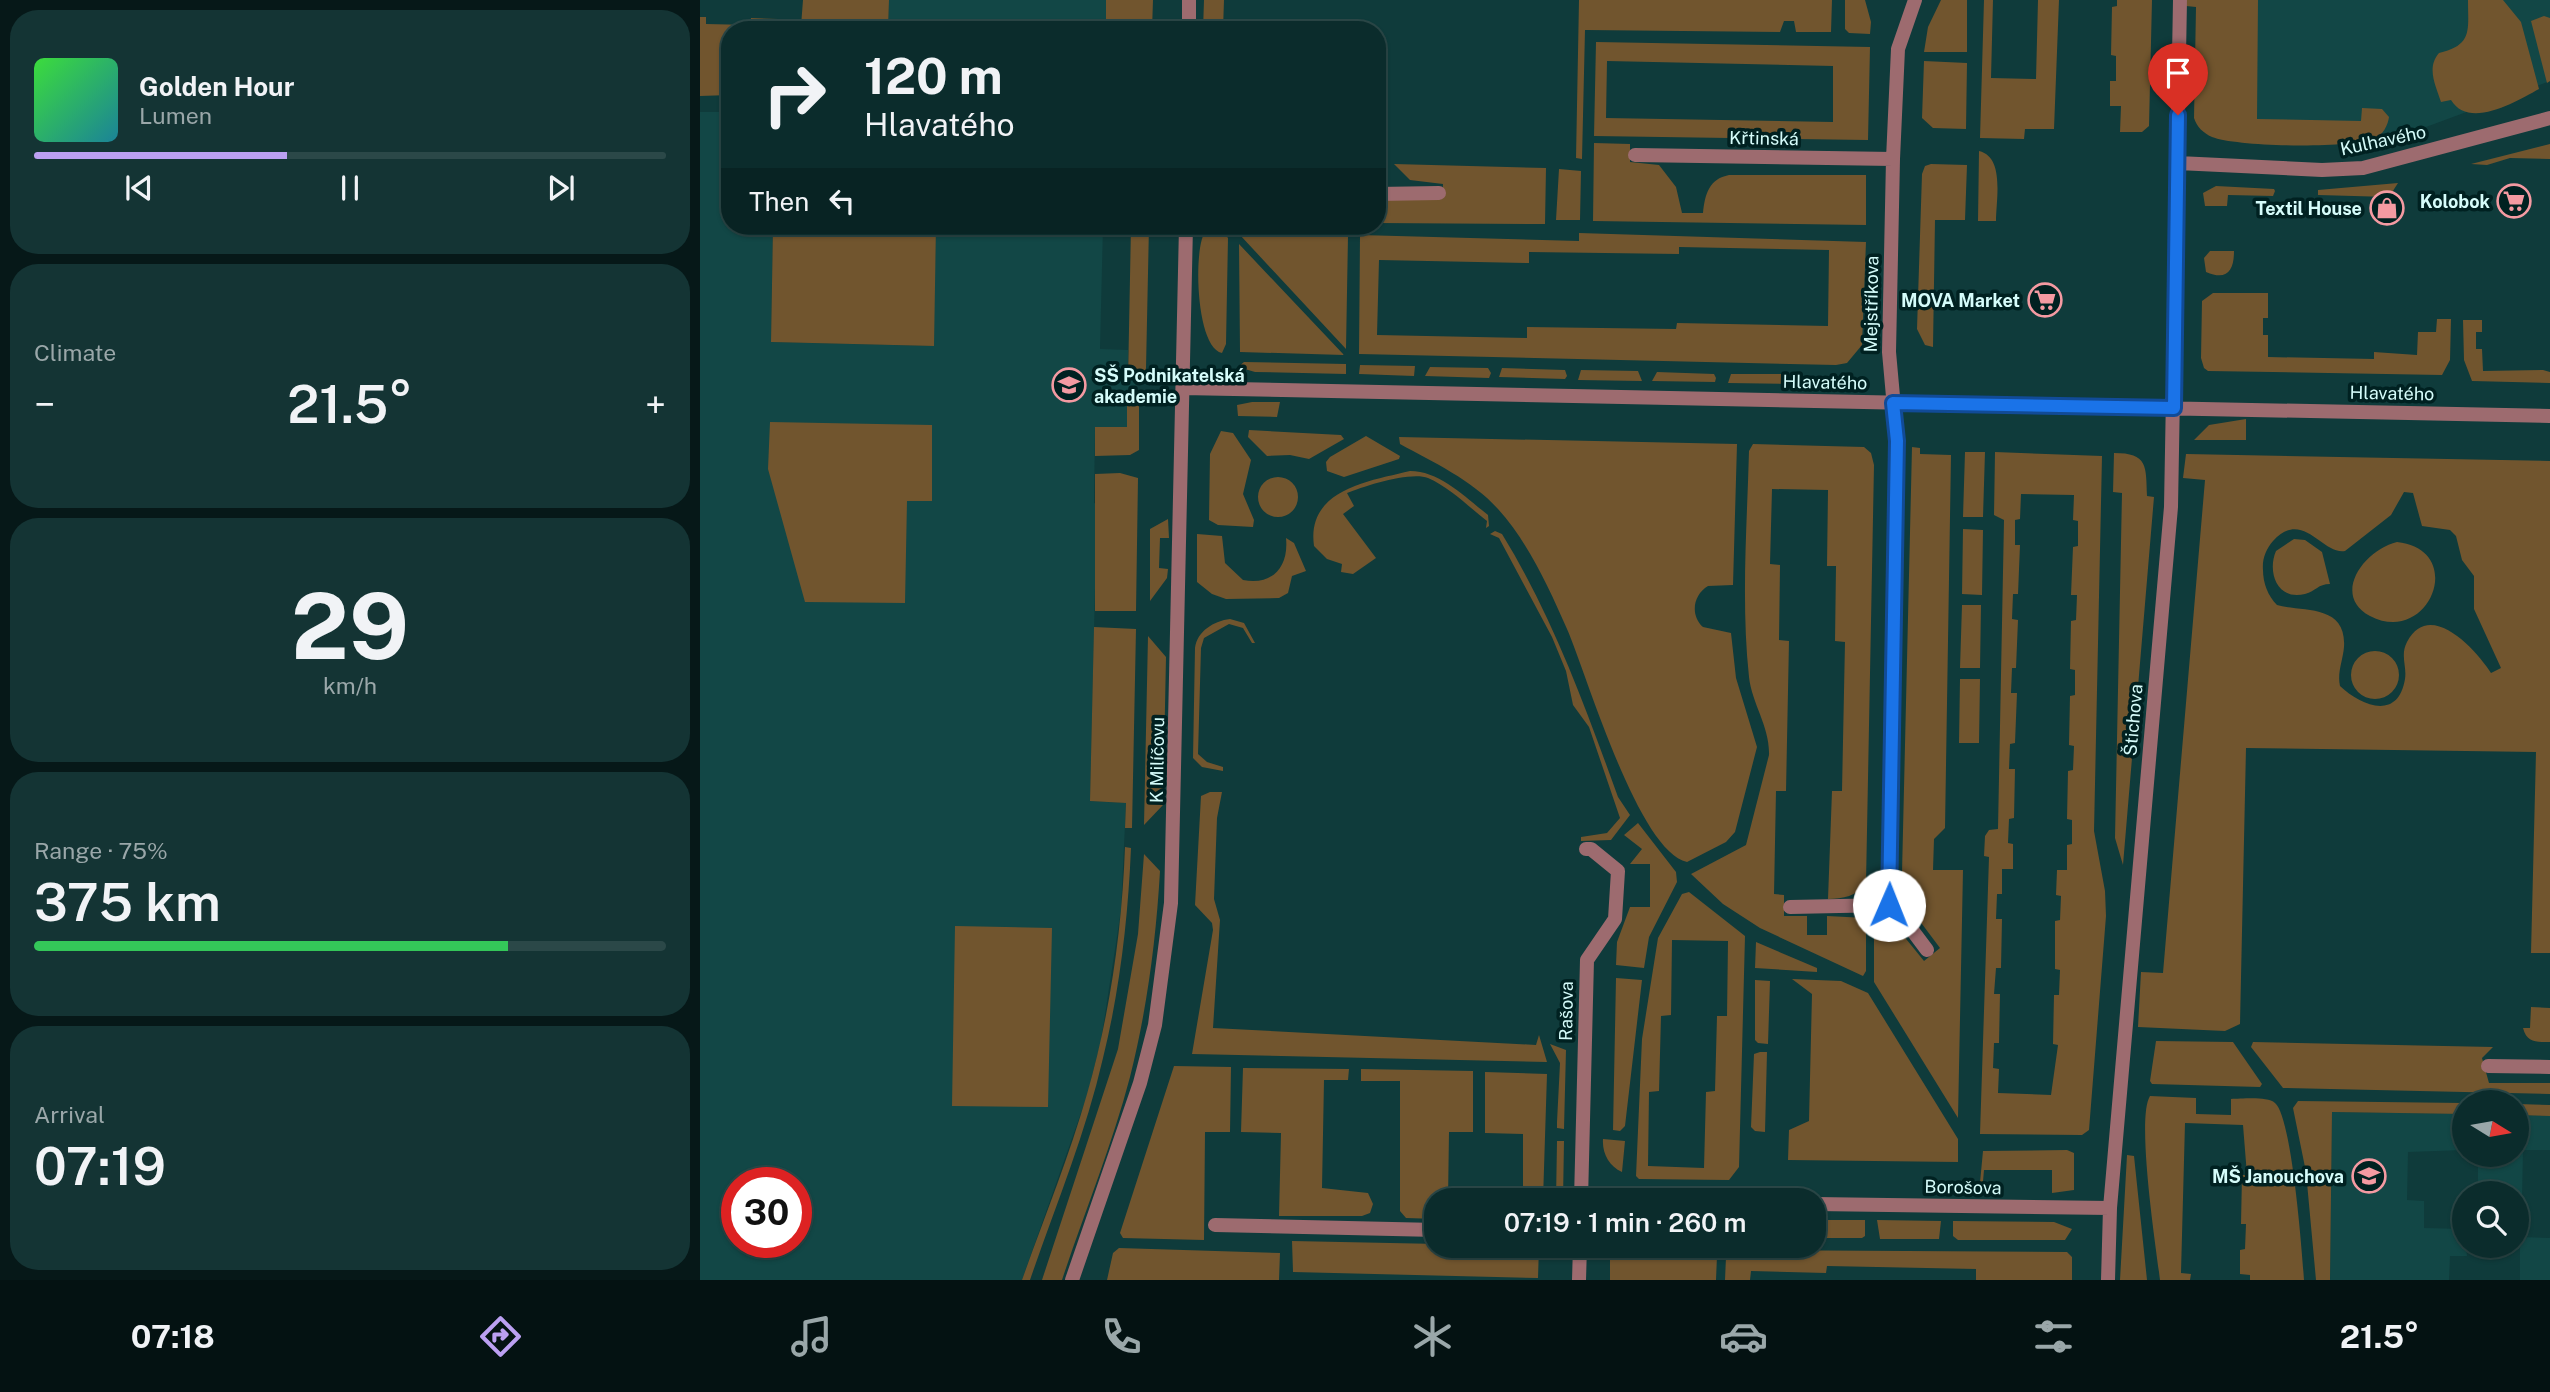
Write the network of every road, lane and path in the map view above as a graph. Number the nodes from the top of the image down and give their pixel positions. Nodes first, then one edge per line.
1 (1189, 0) edge
2 (1915, 0) edge
3 (2180, 0) edge
4 (1189, 21) edge
5 (2550, 118) edge
6 (1635, 155) dead end
7 (1893, 159) junction
8 (2178, 163) junction
9 (1439, 193) dead end
10 (1386, 194) edge
11 (1186, 235) edge
12 (1183, 388) junction
13 (1893, 403) junction
14 (2174, 408) junction
15 (2550, 416) edge
16 (1586, 849) dead end
17 (1889, 905) junction
18 (1790, 907) dead end
19 (1927, 950) dead end
20 (2488, 1066) dead end
21 (2550, 1067) edge
22 (1581, 1188) edge
23 (1826, 1204) edge
24 (2110, 1208) junction
25 (1215, 1225) dead end
26 (1424, 1230) edge
27 (1580, 1258) edge
28 (1072, 1280) edge
29 (1579, 1280) edge
30 (2108, 1280) edge

1 - 4 street
2 - 7 street, Mejstříkova
3 - 8 street, Štichova
5 - 8 street, Kulhavého
6 - 7 street, Křtinská
7 - 13 street, Mejstříkova
8 - 14 street, Štichova
9 - 10 street
11 - 12 street, K Milíčovu
12 - 13 street, Hlavatého
12 - 28 street, K Milíčovu
13 - 14 street, Hlavatého
13 - 17 street, Mejstříkova
14 - 15 street, Hlavatého
14 - 24 street, Štichova
16 - 22 street, Rašova
17 - 18 street
17 - 19 street
20 - 21 street
23 - 24 street, Borošova
24 - 30 street, Štichova
25 - 26 street
27 - 29 street

